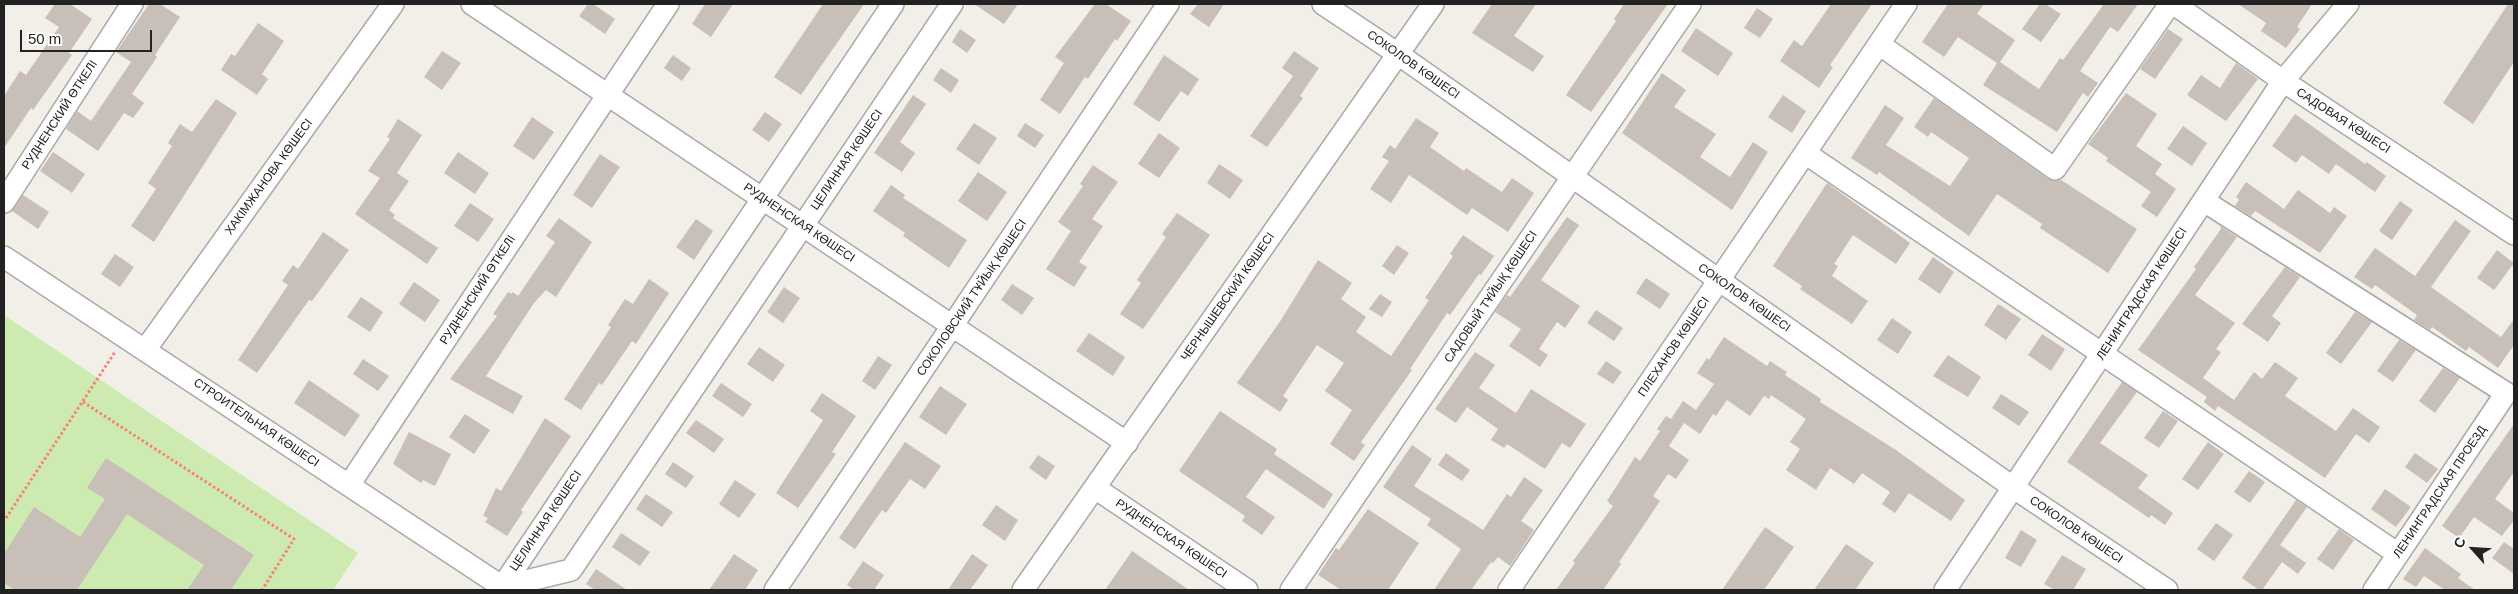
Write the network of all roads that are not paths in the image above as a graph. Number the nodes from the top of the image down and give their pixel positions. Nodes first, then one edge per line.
1 (132, 4) edge
2 (393, 4) edge
3 (472, 4) edge
4 (668, 4) edge
5 (893, 4) edge
6 (952, 4) edge
7 (1168, 4) edge
8 (1323, 4) edge
9 (1433, 4) edge
10 (1690, 4) edge
11 (1906, 4) edge
12 (2170, 4) edge
13 (2174, 4) edge
14 (2348, 4) edge
15 (1879, 44) junction
16 (1398, 54) junction
17 (2283, 81) junction
18 (607, 94) junction
19 (1805, 153) junction
20 (1572, 177) junction
21 (762, 198) junction
22 (2204, 201) junction
23 (4, 202) edge
24 (803, 226) junction
25 (2514, 234) edge
26 (4, 257) edge
27 (1719, 280) junction
28 (953, 327) junction
29 (145, 350) junction
30 (2103, 354) junction
31 (1127, 442) junction
32 (349, 485) junction
33 (1095, 488) junction
34 (2014, 488) junction
35 (2398, 554) junction
36 (505, 588) edge
37 (775, 590) edge
38 (1022, 590) edge
39 (1247, 590) edge
40 (1291, 590) edge
41 (1509, 590) edge
42 (1945, 590) edge
43 (2167, 590) edge
44 (2374, 590) edge

1 - 23 street, РУДНЕНСКИЙ ӨТКЕЛІ
2 - 29 street, ХАКІМЖАНОВА КӨШЕСІ
3 - 18 street, РУДНЕНСКАЯ КӨШЕСІ
4 - 18 street
5 - 21 street, ЦЕЛИННАЯ КӨШЕСІ
6 - 24 street, ЦЕЛИННАЯ КӨШЕСІ
7 - 28 street, СОКОЛОВСКИЙ ТҰЙЫҚ КӨШЕСІ
8 - 16 street, СОКОЛОВ КӨШЕСІ
9 - 16 street, ЧЕРНЫШЕВСКИЙ КӨШЕСІ
10 - 20 street, САДОВЫЙ ТҰЙЫҚ КӨШЕСІ
11 - 15 street, ПЛЕХАНОВ КӨШЕСІ
12 - 15 street
13 - 17 street, САДОВАЯ КӨШЕСІ
14 - 17 street, ЛЕНИНГРАДСКАЯ КӨШЕСІ
15 - 19 street, ПЛЕХАНОВ КӨШЕСІ
16 - 20 street, СОКОЛОВ КӨШЕСІ
16 - 31 street, ЧЕРНЫШЕВСКИЙ КӨШЕСІ
17 - 22 street, ЛЕНИНГРАДСКАЯ КӨШЕСІ
17 - 25 street, САДОВАЯ КӨШЕСІ
18 - 21 street, РУДНЕНСКАЯ КӨШЕСІ
18 - 32 street, РУДНЕНСКИЙ ӨТКЕЛІ
19 - 27 street, ПЛЕХАНОВ КӨШЕСІ
19 - 30 street
20 - 27 street, СОКОЛОВ КӨШЕСІ
20 - 40 street, САДОВЫЙ ТҰЙЫҚ КӨШЕСІ
21 - 24 street, РУДНЕНСКАЯ КӨШЕСІ
21 - 36 street, ЦЕЛИННАЯ КӨШЕСІ
22 - 30 street, ЛЕНИНГРАДСКАЯ КӨШЕСІ
22 - 35 street, ЛЕНИНГРАДСКАЯ ПРОЕЗД
24 - 28 street, РУДНЕНСКАЯ КӨШЕСІ
24 - 36 street, ЦЕЛИННАЯ КӨШЕСІ
26 - 29 street, СТРОИТЕЛЬНАЯ КӨШЕСІ
27 - 34 street, СОКОЛОВ КӨШЕСІ
27 - 41 street, ПЛЕХАНОВ КӨШЕСІ
28 - 31 street, РУДНЕНСКАЯ КӨШЕСІ
28 - 37 street, СОКОЛОВСКИЙ ТҰЙЫҚ КӨШЕСІ
29 - 32 street, СТРОИТЕЛЬНАЯ КӨШЕСІ
30 - 34 street, ЛЕНИНГРАДСКАЯ КӨШЕСІ
30 - 35 street
31 - 33 street, ЧЕРНЫШЕВСКИЙ КӨШЕСІ
32 - 36 street, СТРОИТЕЛЬНАЯ КӨШЕСІ
33 - 38 street, ЧЕРНЫШЕВСКИЙ КӨШЕСІ
33 - 39 street, РУДНЕНСКАЯ КӨШЕСІ
34 - 42 street, ЛЕНИНГРАДСКАЯ КӨШЕСІ
34 - 43 street, СОКОЛОВ КӨШЕСІ
35 - 44 street, ЛЕНИНГРАДСКАЯ ПРОЕЗД

